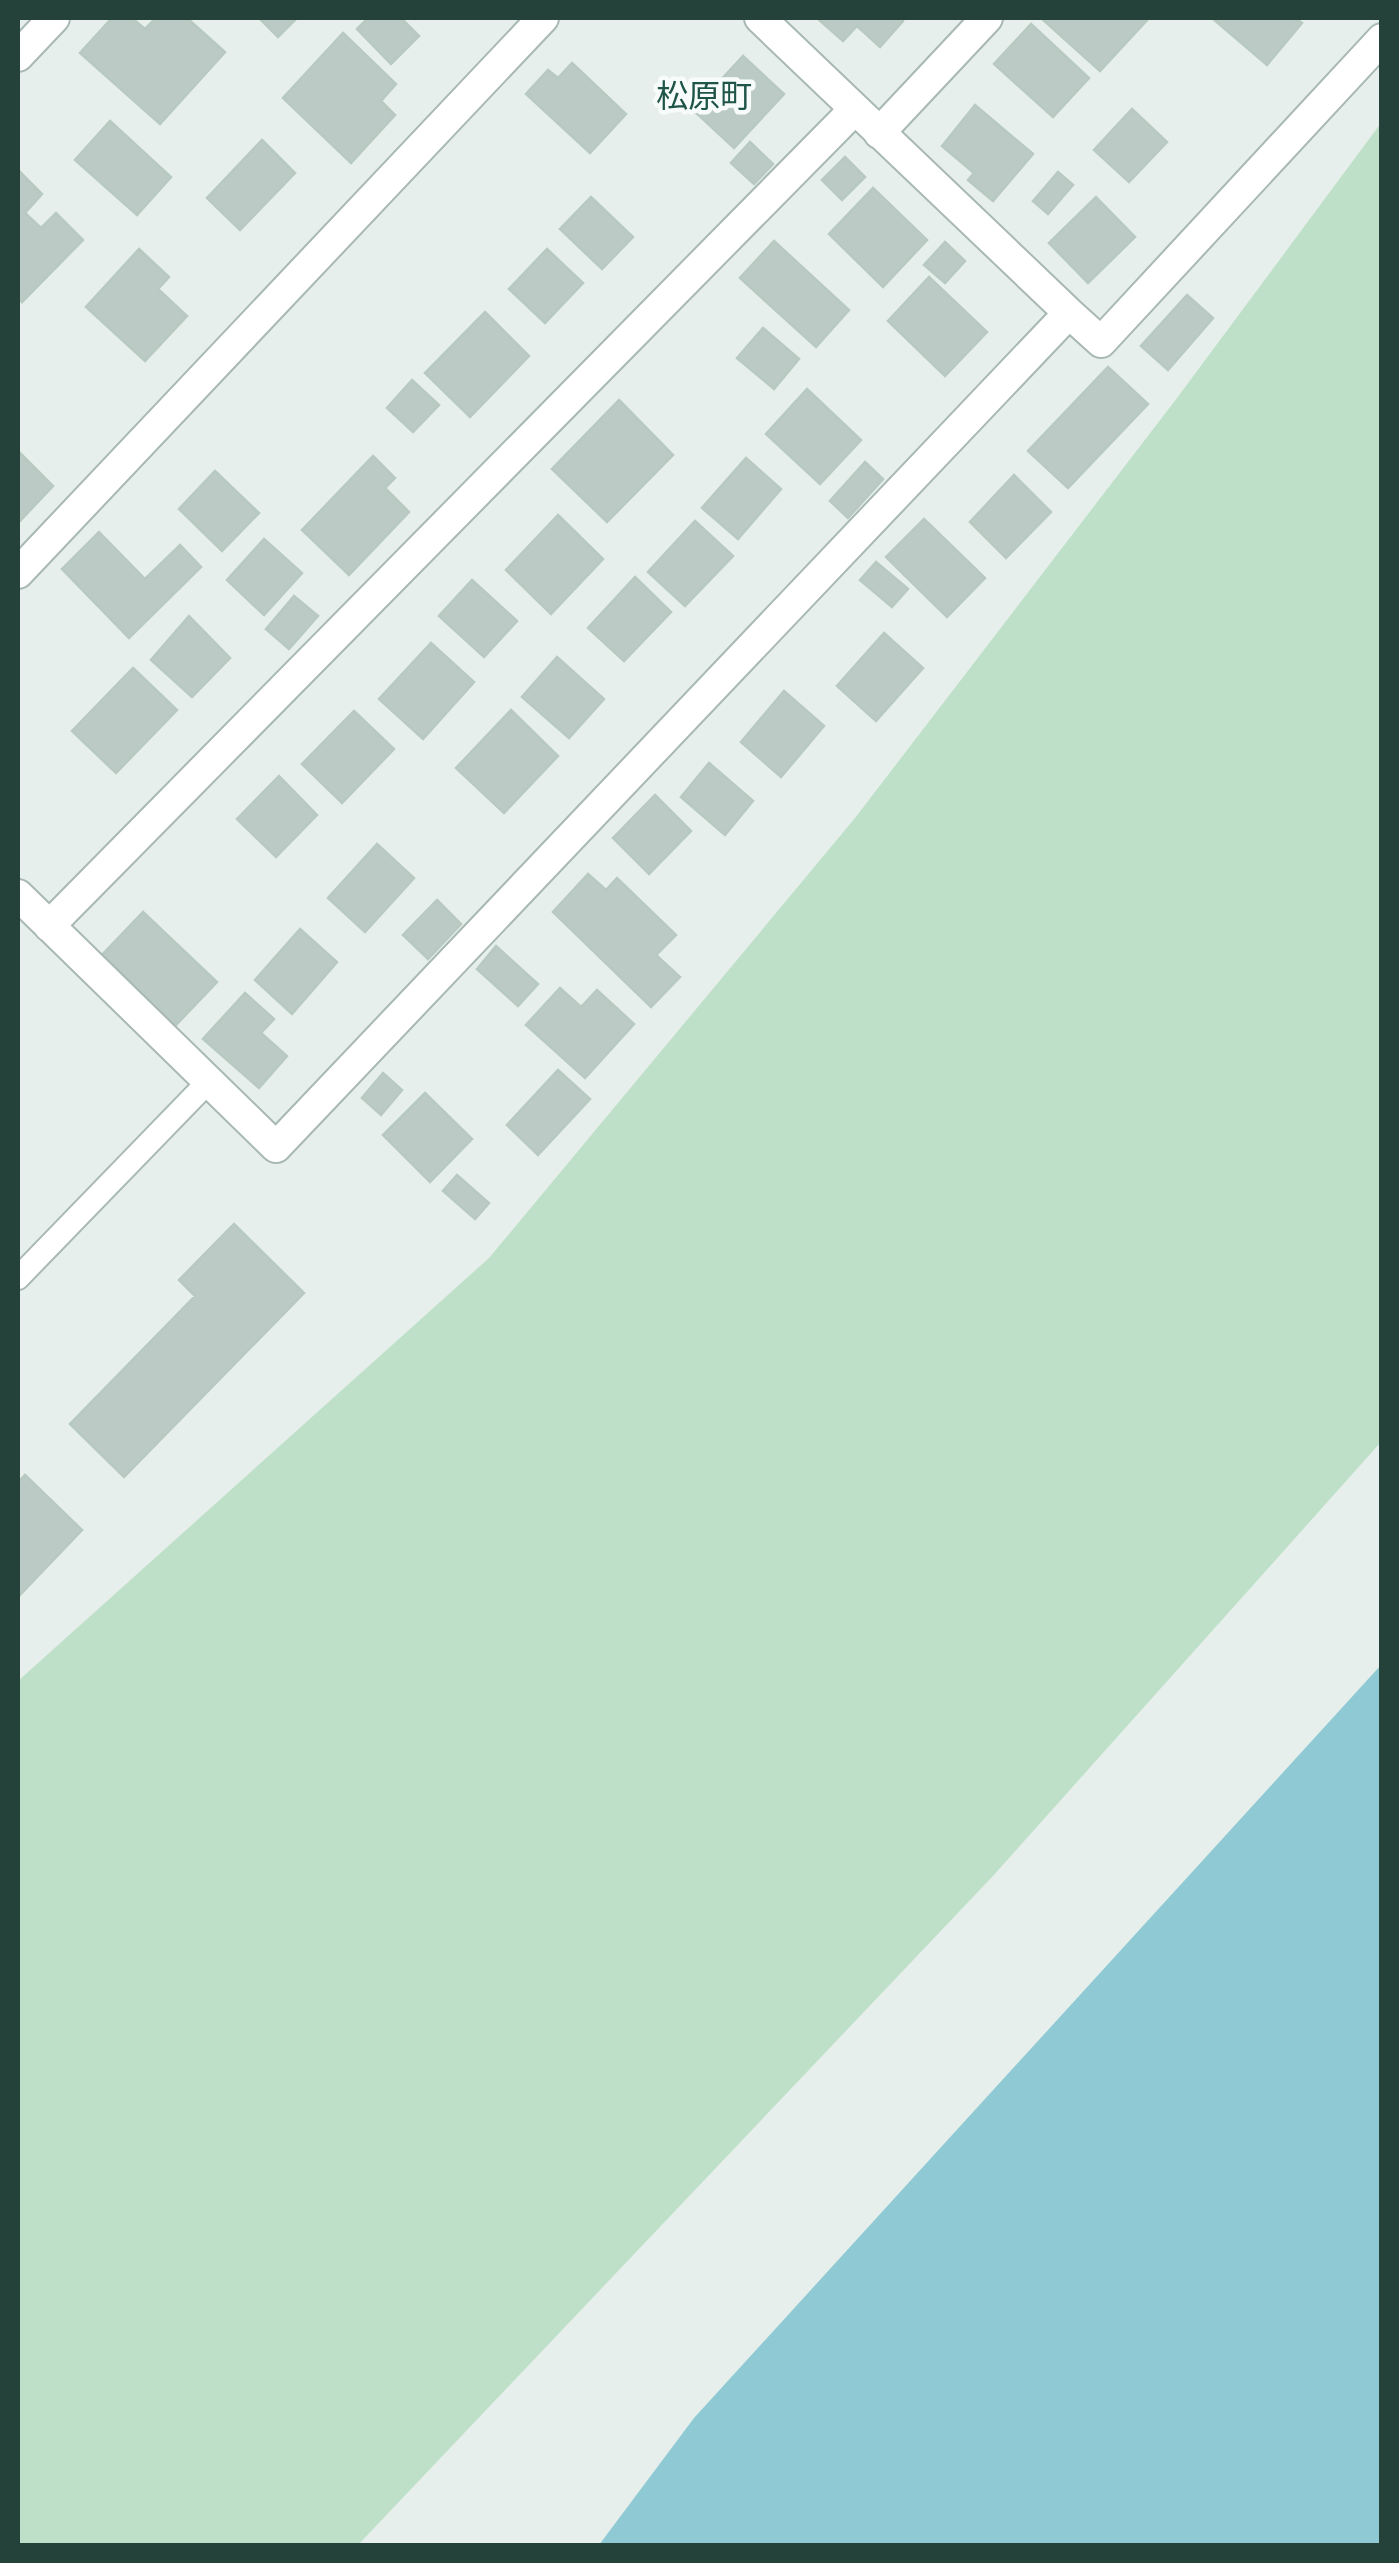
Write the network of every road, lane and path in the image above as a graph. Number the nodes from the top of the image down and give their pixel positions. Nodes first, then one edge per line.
1 (54, 18) edge
2 (543, 18) edge
3 (760, 18) edge
4 (987, 18) edge
5 (1382, 39) edge
6 (18, 56) edge
7 (855, 108) junction
8 (879, 132) junction
9 (1069, 313) junction
10 (18, 573) edge
11 (18, 896) edge
12 (49, 926) junction
13 (209, 1081) junction
14 (18, 1278) edge

1 - 6 street
2 - 10 street
3 - 7 street
4 - 8 street
5 - 9 street
7 - 8 street
7 - 12 street
8 - 9 street
9 - 13 street
11 - 12 street
12 - 13 street
13 - 14 lane

